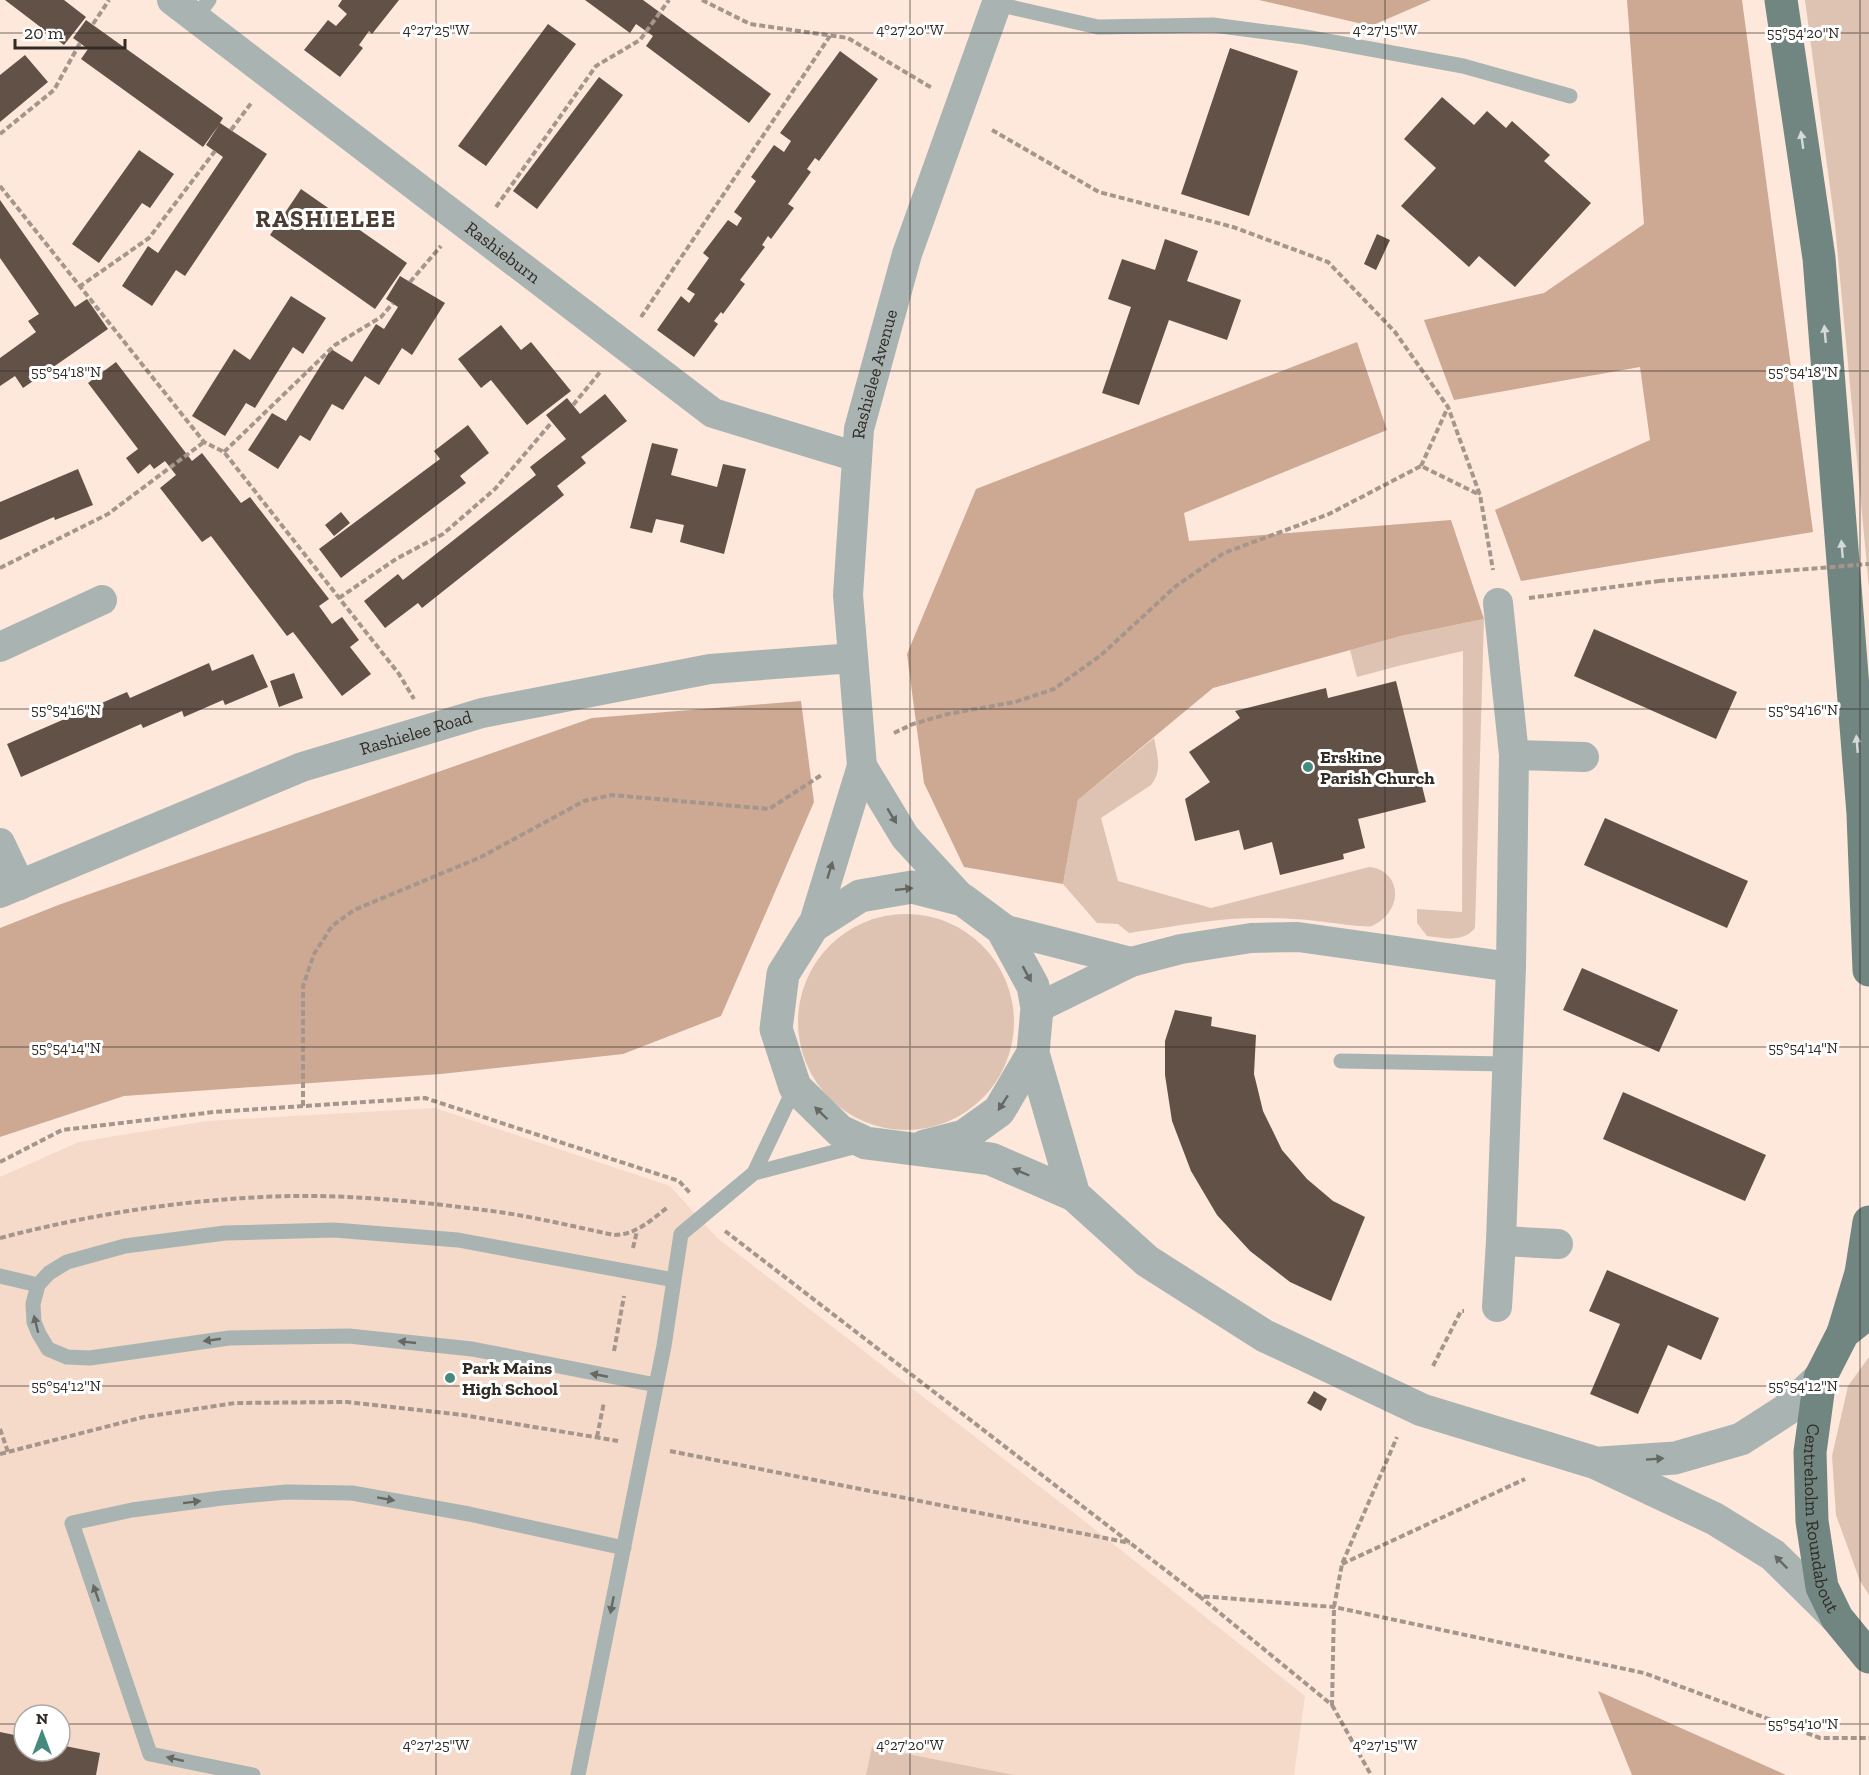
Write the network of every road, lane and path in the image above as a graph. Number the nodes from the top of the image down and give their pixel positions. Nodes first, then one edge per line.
1 (109, 0) edge
2 (172, 0) edge
3 (669, 0) edge
4 (702, 0) edge
5 (1781, 0) edge
6 (998, 2) edge
7 (203, 9) edge
8 (93, 24) dead end
9 (830, 36) junction
10 (80, 43) dead end
11 (936, 90) dead end
12 (1570, 96) dead end
13 (992, 130) dead end
14 (0, 134) edge
15 (214, 151) dead end
16 (0, 186) edge
17 (470, 227) junction
18 (410, 282) dead end
19 (79, 287) junction
20 (393, 303) dead end
21 (623, 343) junction
22 (573, 405) dead end
23 (1448, 407) junction
24 (552, 422) dead end
25 (204, 442) junction
26 (224, 452) junction
27 (857, 456) junction
28 (1421, 466) junction
29 (1480, 495) junction
30 (1869, 564) edge
31 (0, 568) edge
32 (339, 598) junction
33 (102, 600) dead end
34 (1498, 603) junction
35 (0, 647) edge
36 (853, 658) junction
37 (432, 728) junction
38 (1514, 755) junction
39 (861, 757) junction
40 (1584, 757) dead end
41 (0, 843) edge
42 (10, 889) edge
43 (963, 900) junction
44 (813, 926) junction
45 (1002, 929) junction
46 (1131, 962) junction
47 (1510, 967) junction
48 (1869, 970) edge
49 (1037, 1008) junction
50 (1033, 1053) junction
51 (1341, 1061) dead end
52 (1506, 1064) junction
53 (795, 1087) junction
54 (303, 1106) dead end
55 (867, 1143) junction
56 (912, 1149) junction
57 (754, 1173) junction
58 (1074, 1195) junction
59 (1869, 1222) edge
60 (637, 1231) dead end
61 (1501, 1241) junction
62 (1558, 1244) dead end
63 (629, 1271) junction
64 (0, 1276) edge
65 (674, 1280) junction
66 (38, 1285) junction
67 (1497, 1307) dead end
68 (1461, 1311) dead end
69 (1869, 1312) edge
70 (1843, 1334) junction
71 (1433, 1366) dead end
72 (609, 1377) junction
73 (1820, 1378) junction
74 (656, 1385) junction
75 (0, 1429) edge
76 (1398, 1434) dead end
77 (597, 1437) junction
78 (644, 1446) junction
79 (8, 1452) junction
80 (0, 1454) edge
81 (1584, 1460) junction
82 (1131, 1543) dead end
83 (624, 1548) junction
84 (1342, 1564) junction
85 (1199, 1596) dead end
86 (1334, 1607) junction
87 (1837, 1618) junction
88 (1869, 1658) edge
89 (1332, 1705) junction
90 (1869, 1738) edge
91 (252, 1775) edge
92 (578, 1775) edge
93 (1371, 1775) edge

1 - 8 path
2 - 7 street, Rashieburn
3 - 17 path
4 - 9 path
48 -> 5 main road
6 - 12 lane
6 - 27 street, Rashielee Avenue
7 - 17 street, Rashieburn
9 - 11 path
9 - 21 path
10 - 14 path
13 - 23 path
15 - 19 path
16 - 19 path
17 - 18 path
17 - 21 street, Rashieburn
19 - 25 path
20 - 26 path
21 - 22 path
21 - 27 street, Rashieburn
23 - 28 path
23 - 29 path
24 - 32 path
25 - 26 path
25 - 31 path
26 - 32 path
27 - 36 street, Rashielee Avenue
28 - 29 path
28 - 39 path
29 - 34 path
30 - 34 path, bridge
32 - 37 path
33 - 35 street
34 - 38 street
36 - 37 street, Rashielee Road
36 - 39 street, Rashielee Avenue
37 - 42 street, Rashielee Road
38 - 40 street
38 - 47 street
39 -> 43 street, Rashielee Avenue
44 -> 39 street, Rashielee Avenue
39 - 54 path
41 - 42 street
44 -> 43 street
43 - 45 street
44 - 53 street
45 - 46 street
45 -> 49 street
46 - 47 street
46 - 49 street
47 - 52 street
49 - 50 street
50 -> 56 street
50 - 58 street
51 - 52 lane
52 - 61 street
55 -> 53 street
53 - 57 lane
55 - 56 street
55 - 57 lane
58 -> 56 street
57 - 65 lane
58 - 81 street
59 - 70 main road
60 - 63 path
61 - 62 street
61 - 67 street
63 - 65 lane
63 - 66 lane
63 - 72 path
64 - 66 lane
65 - 74 lane
72 -> 66 lane
68 - 71 path
69 - 70 main road, Centreholm Roundabout
70 - 73 main road, Centreholm Roundabout
72 - 74 lane
72 - 77 path
81 -> 73 street
73 - 87 main road, Centreholm Roundabout
74 - 78 lane
75 - 79 path
76 - 84 path
77 - 78 path
77 - 79 path
78 - 82 path
78 - 83 lane
79 - 80 path
81 - 84 path
87 -> 81 street
91 -> 83 lane
83 -> 92 lane
84 - 86 path
85 - 89 path
86 - 89 path
86 - 90 path
87 - 88 main road, Centreholm Roundabout
89 - 93 path

